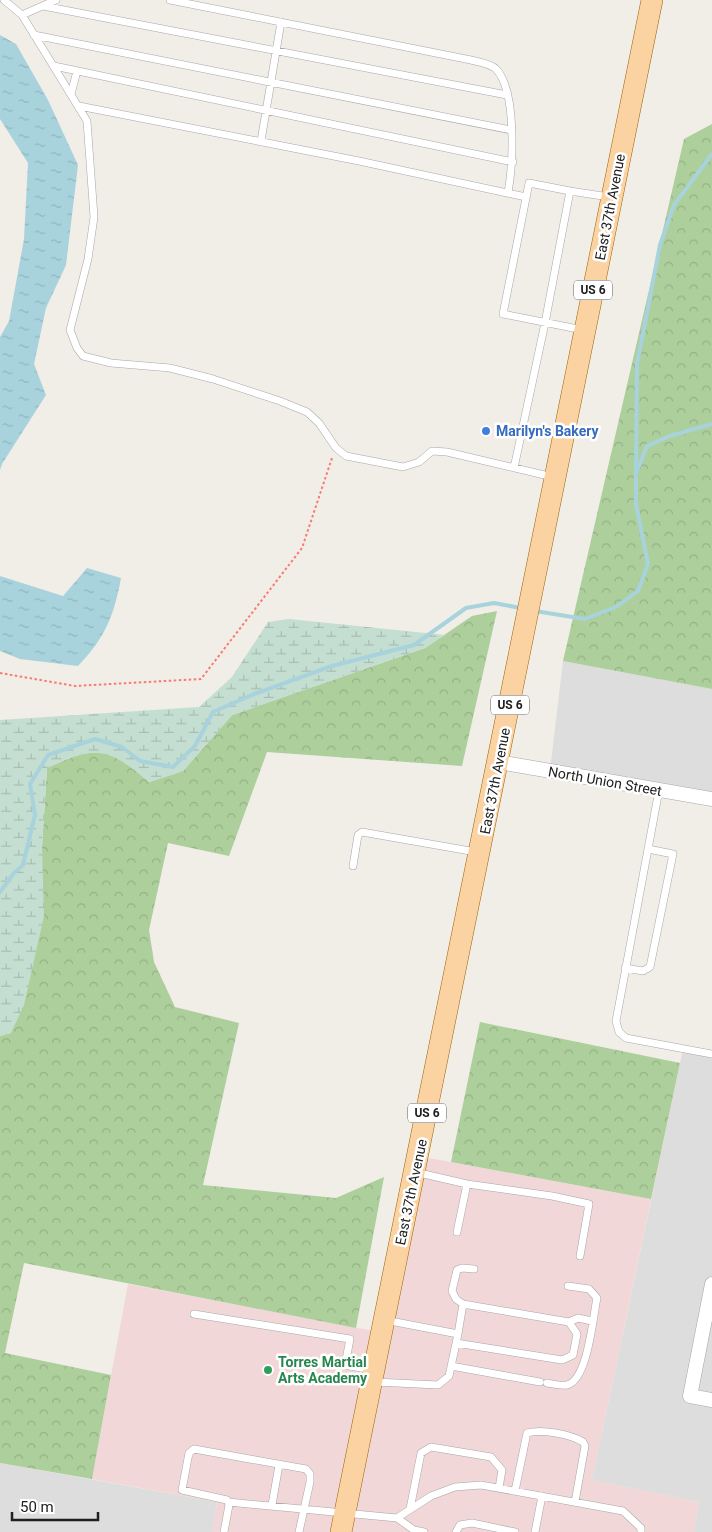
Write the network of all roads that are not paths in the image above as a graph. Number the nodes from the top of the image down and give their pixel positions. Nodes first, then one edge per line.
1 (4, 0) edge
2 (56, 0) edge
3 (170, 0) edge
4 (652, 0) edge
5 (42, 6) junction
6 (22, 15) junction
7 (281, 22) junction
8 (34, 35) junction
9 (276, 51) junction
10 (54, 66) junction
11 (76, 71) junction
12 (272, 82) junction
13 (72, 94) junction
14 (507, 95) junction
15 (79, 106) junction
16 (267, 111) junction
17 (511, 130) junction
18 (261, 141) junction
19 (513, 162) junction
20 (570, 191) junction
21 (508, 193) junction
22 (526, 197) junction
23 (612, 197) junction
24 (545, 323) junction
25 (585, 331) junction
26 (514, 468) junction
27 (556, 478) junction
28 (499, 762) junction
29 (659, 790) junction
30 (712, 799) edge
31 (648, 849) junction
32 (480, 853) junction
33 (353, 866) dead end
34 (625, 968) junction
35 (712, 1054) edge
36 (415, 1172) junction
37 (467, 1184) junction
38 (456, 1232) dead end
39 (580, 1256) dead end
40 (474, 1269) dead end
41 (712, 1284) edge
42 (568, 1286) dead end
43 (463, 1304) junction
44 (194, 1314) dead end
45 (385, 1320) junction
46 (592, 1321) junction
47 (569, 1322) junction
48 (458, 1334) junction
49 (456, 1342) junction
50 (452, 1366) junction
51 (373, 1376) junction
52 (712, 1400) edge
53 (279, 1464) junction
54 (499, 1488) junction
55 (515, 1491) junction
56 (542, 1496) junction
57 (228, 1502) junction
58 (575, 1502) junction
59 (272, 1505) junction
60 (304, 1508) junction
61 (410, 1509) junction
62 (397, 1518) junction
63 (343, 1522) edge
64 (224, 1532) edge
65 (299, 1532) edge
66 (424, 1532) edge
67 (456, 1532) edge
68 (516, 1532) edge
69 (535, 1532) edge
70 (641, 1532) edge

1 - 6 lane
2 - 5 lane
3 - 7 lane
4 - 23 main road, East 37th Avenue / US 6
5 - 6 lane
5 - 9 lane
6 - 8 lane
7 - 9 lane
7 - 14 lane
8 - 10 lane
8 - 12 lane
9 - 12 lane
9 - 14 lane
10 - 11 lane
10 - 13 lane
11 - 13 lane
11 - 16 lane
12 - 16 lane
12 - 17 lane
13 - 15 lane
14 - 17 lane
15 - 18 lane
15 - 26 lane
16 - 18 lane
16 - 19 lane
17 - 19 lane
18 - 21 lane
19 - 21 lane
20 - 22 lane
20 - 23 lane
20 - 24 lane
21 - 22 lane
22 - 24 lane
23 - 25 main road, East 37th Avenue / US 6
24 - 25 lane
24 - 26 lane
25 - 27 main road, East 37th Avenue / US 6
26 - 27 lane
27 - 28 main road, East 37th Avenue / US 6
28 - 29 street, North Union Street
28 - 32 main road, East 37th Avenue / US 6
29 - 30 street, North Union Street
29 - 31 lane
31 - 34 lane
31 - 34 lane
32 - 33 lane
32 - 36 main road, East 37th Avenue / US 6
34 - 35 lane
36 - 37 lane
36 - 45 main road, East 37th Avenue / US 6
37 - 38 lane
37 - 39 lane
40 - 43 lane
41 - 52 street
42 - 46 lane
43 - 47 lane
43 - 48 lane
44 - 51 lane
45 - 48 lane
45 - 51 main road, East 37th Avenue / US 6
46 - 47 lane
46 - 50 lane
47 - 49 lane
48 - 49 lane
49 - 50 lane
50 - 51 lane
51 - 63 main road, East 37th Avenue / US 6
53 - 57 lane
53 - 59 lane
53 - 60 lane
54 - 55 lane
54 - 61 lane
54 - 61 lane
55 - 56 lane
55 - 58 lane
56 - 58 lane
56 - 69 lane
57 - 59 lane
57 - 64 lane
58 - 70 lane
59 - 60 lane
60 - 63 lane
60 - 65 lane
61 - 62 lane
62 - 63 lane
62 - 66 lane
67 - 68 lane

